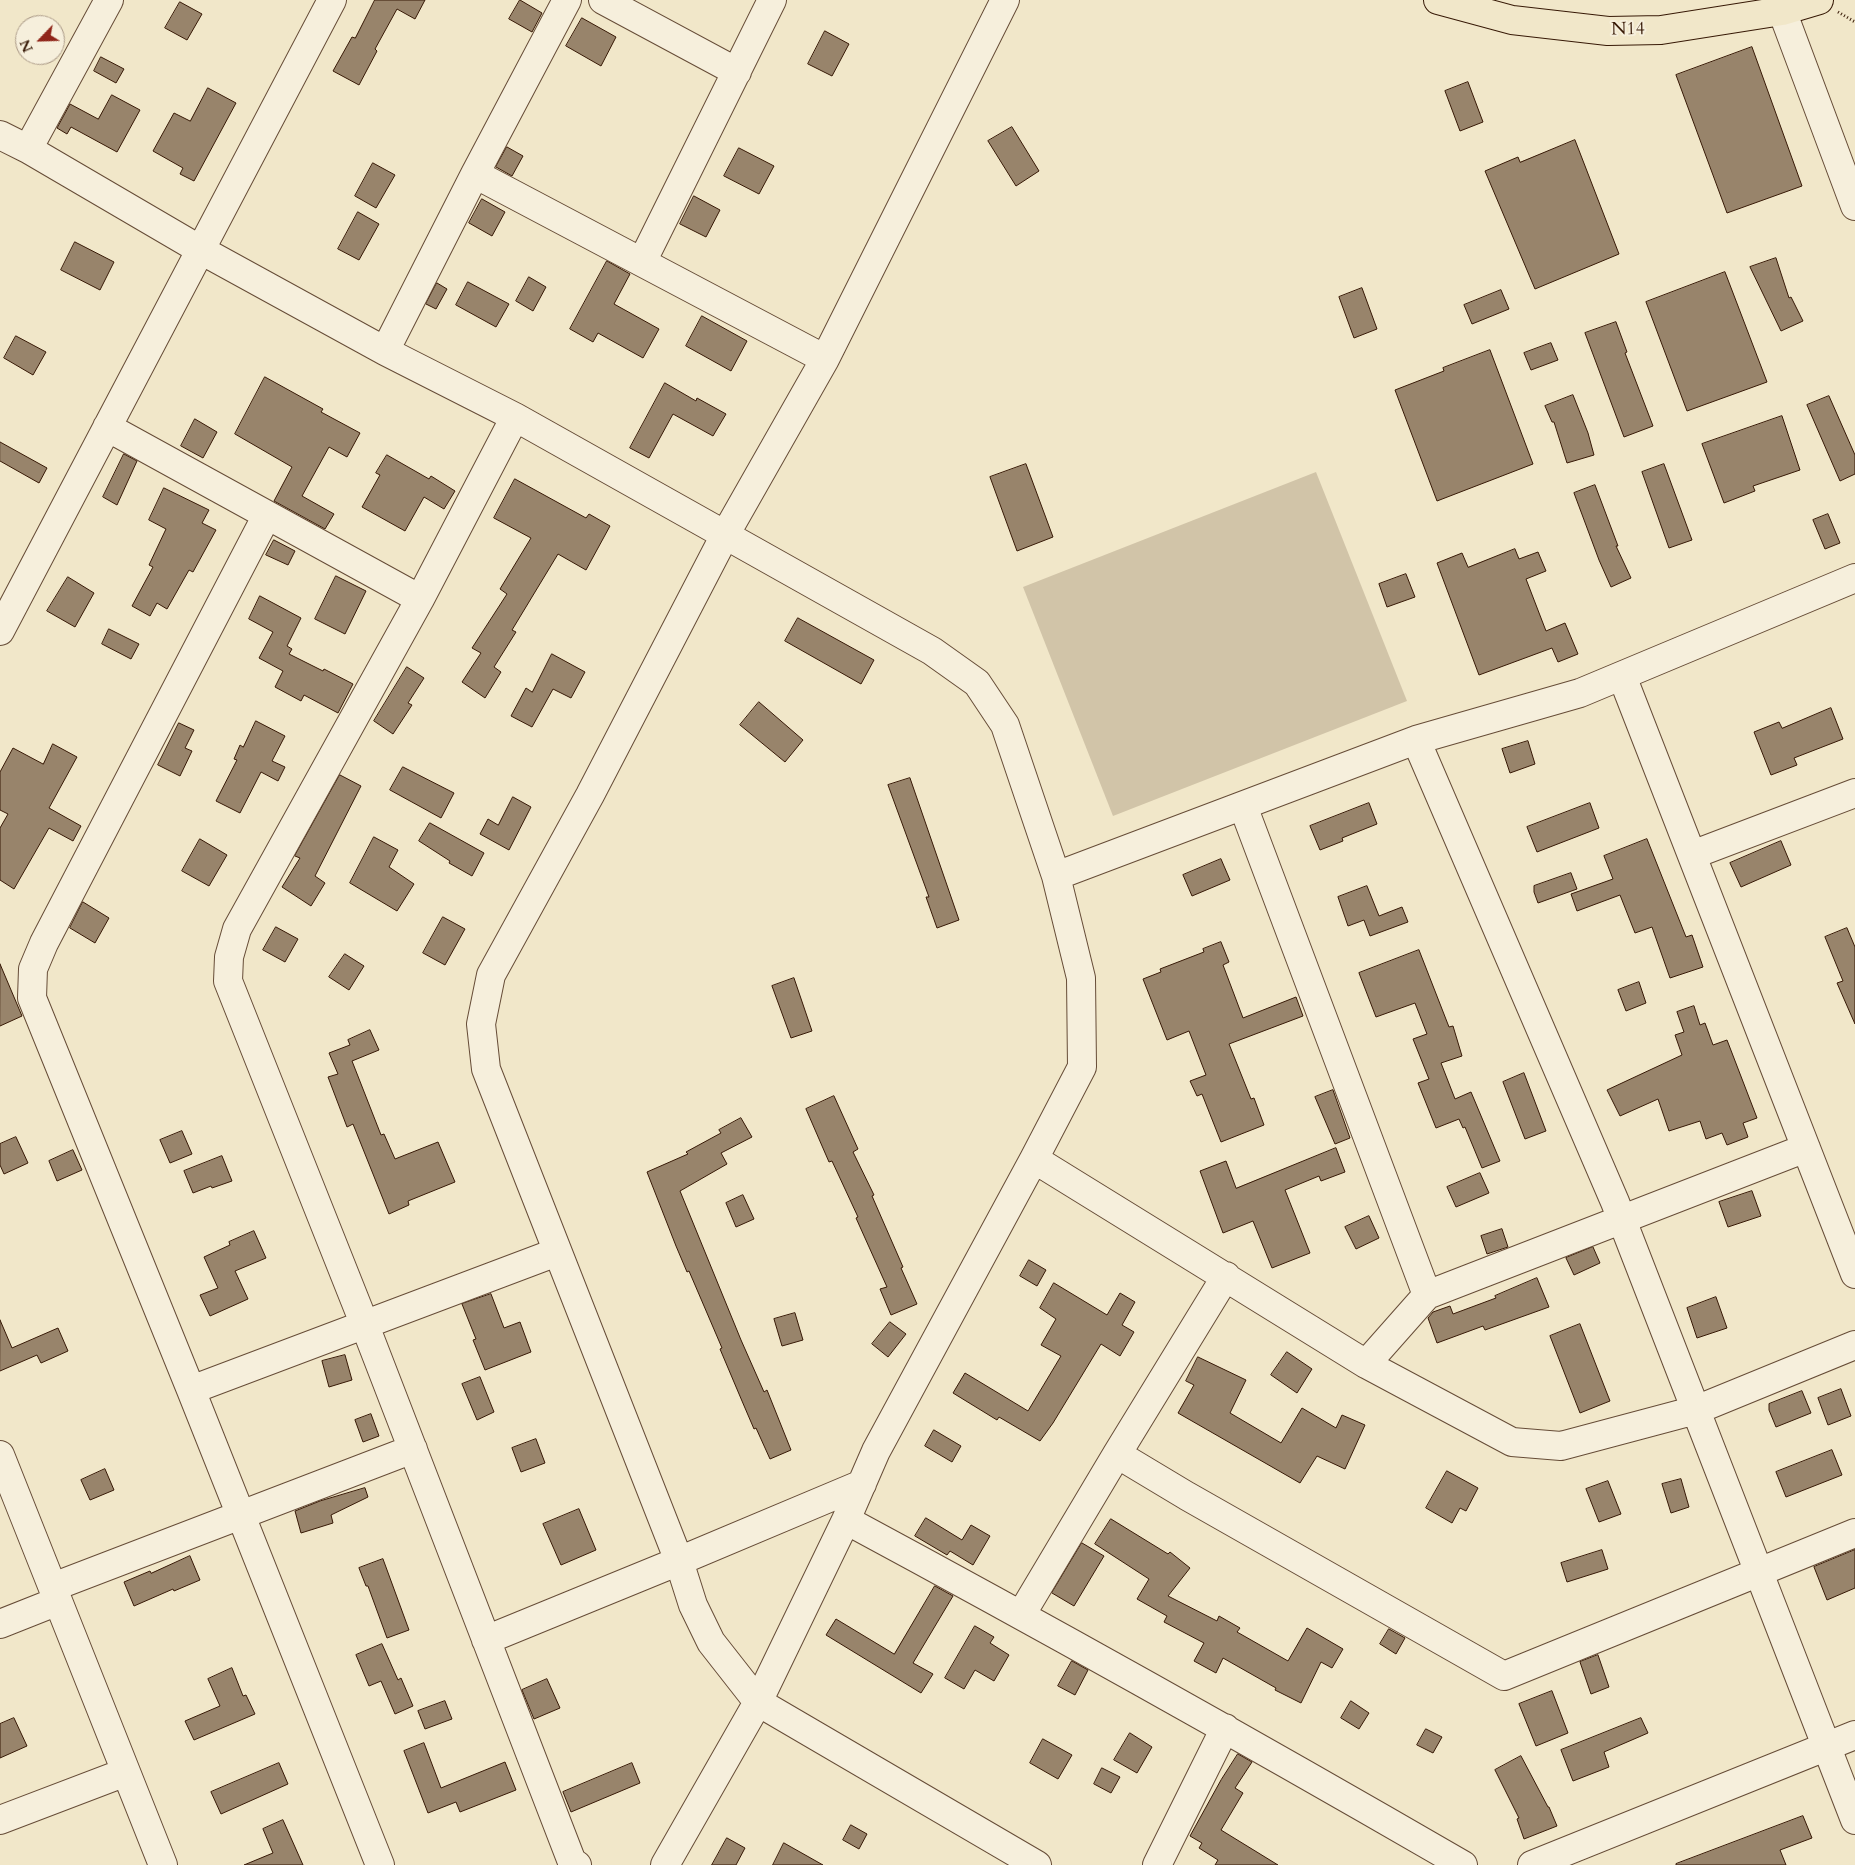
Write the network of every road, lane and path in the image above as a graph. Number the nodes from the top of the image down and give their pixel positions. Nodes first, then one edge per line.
1 (109, 0) edge
2 (332, 0) edge
3 (568, 0) edge
4 (603, 0) edge
5 (772, 0) edge
6 (1006, 0) edge
7 (1438, 0) edge
8 (1819, 0) edge
9 (1780, 5) edge
10 (737, 72) junction
11 (0, 136) edge
12 (28, 149) junction
13 (475, 174) junction
14 (1855, 206) edge
15 (199, 249) junction
16 (642, 262) junction
17 (385, 351) junction
18 (825, 359) junction
19 (515, 417) junction
20 (107, 427) junction
21 (267, 515) junction
22 (725, 535) junction
23 (1855, 578) edge
24 (420, 599) junction
25 (0, 631) edge
26 (1622, 676) junction
27 (1416, 740) junction
28 (1855, 793) edge
29 (1243, 806) junction
30 (1692, 855) junction
31 (1056, 876) junction
32 (1806, 1148) junction
33 (1034, 1159) junction
34 (1622, 1220) junction
35 (556, 1252) junction
36 (1855, 1274) edge
37 (1226, 1276) junction
38 (1427, 1294) junction
39 (364, 1324) junction
40 (1855, 1345) edge
41 (1366, 1364) junction
42 (191, 1390) junction
43 (1696, 1410) junction
44 (413, 1449) junction
45 (1116, 1454) junction
46 (0, 1455) edge
47 (862, 1484) junction
48 (240, 1515) junction
49 (846, 1520) junction
50 (1855, 1533) edge
51 (679, 1561) junction
52 (1759, 1572) junction
53 (56, 1594) junction
54 (1022, 1615) junction
55 (0, 1624) edge
56 (486, 1640) junction
57 (758, 1702) junction
58 (1225, 1728) junction
59 (1855, 1735) edge
60 (1826, 1747) junction
61 (126, 1772) junction
62 (0, 1820) edge
63 (1855, 1820) edge
64 (163, 1865) edge
65 (380, 1865) edge
66 (577, 1865) edge
67 (665, 1865) edge
68 (1037, 1865) edge
69 (1157, 1865) edge
70 (1463, 1865) edge
71 (1532, 1865) edge

1 - 12 street
2 - 15 street
3 - 13 street
4 - 10 street
5 - 10 street
6 - 18 street
7 - 9 main road, N14
8 - 9 main road, N14
9 - 14 street
10 - 16 street
11 - 12 street
12 - 15 street
13 - 16 street
13 - 17 street
15 - 17 street
15 - 20 street
16 - 18 street
17 - 19 street
18 - 22 street
19 - 22 street
19 - 24 street
20 - 21 street
20 - 25 street
21 - 24 street
21 - 42 street
22 - 31 street
22 - 35 street
23 - 26 street
24 - 39 street
26 - 27 street
26 - 30 street
27 - 29 street
27 - 34 street
28 - 30 street
29 - 31 street
29 - 38 street
30 - 32 street
31 - 33 street
32 - 34 street
32 - 36 street
33 - 37 street
33 - 47 street
34 - 38 street
34 - 43 street
35 - 39 street
35 - 51 street
37 - 41 street
37 - 45 street
38 - 41 street
39 - 42 street
39 - 44 street
40 - 43 street
41 - 43 street
42 - 48 street
43 - 52 street
44 - 48 street
44 - 56 street
45 - 52 street
45 - 54 street
46 - 53 street
47 - 49 street
47 - 51 street
48 - 53 street
48 - 65 street
49 - 54 street
49 - 57 street
50 - 52 street
51 - 56 street
51 - 57 street
52 - 60 street
53 - 55 street
53 - 61 street
54 - 58 street
56 - 66 street
57 - 67 street
57 - 68 street
58 - 69 street
58 - 70 street
59 - 60 street
60 - 63 street
60 - 71 street
61 - 62 street
61 - 64 street

